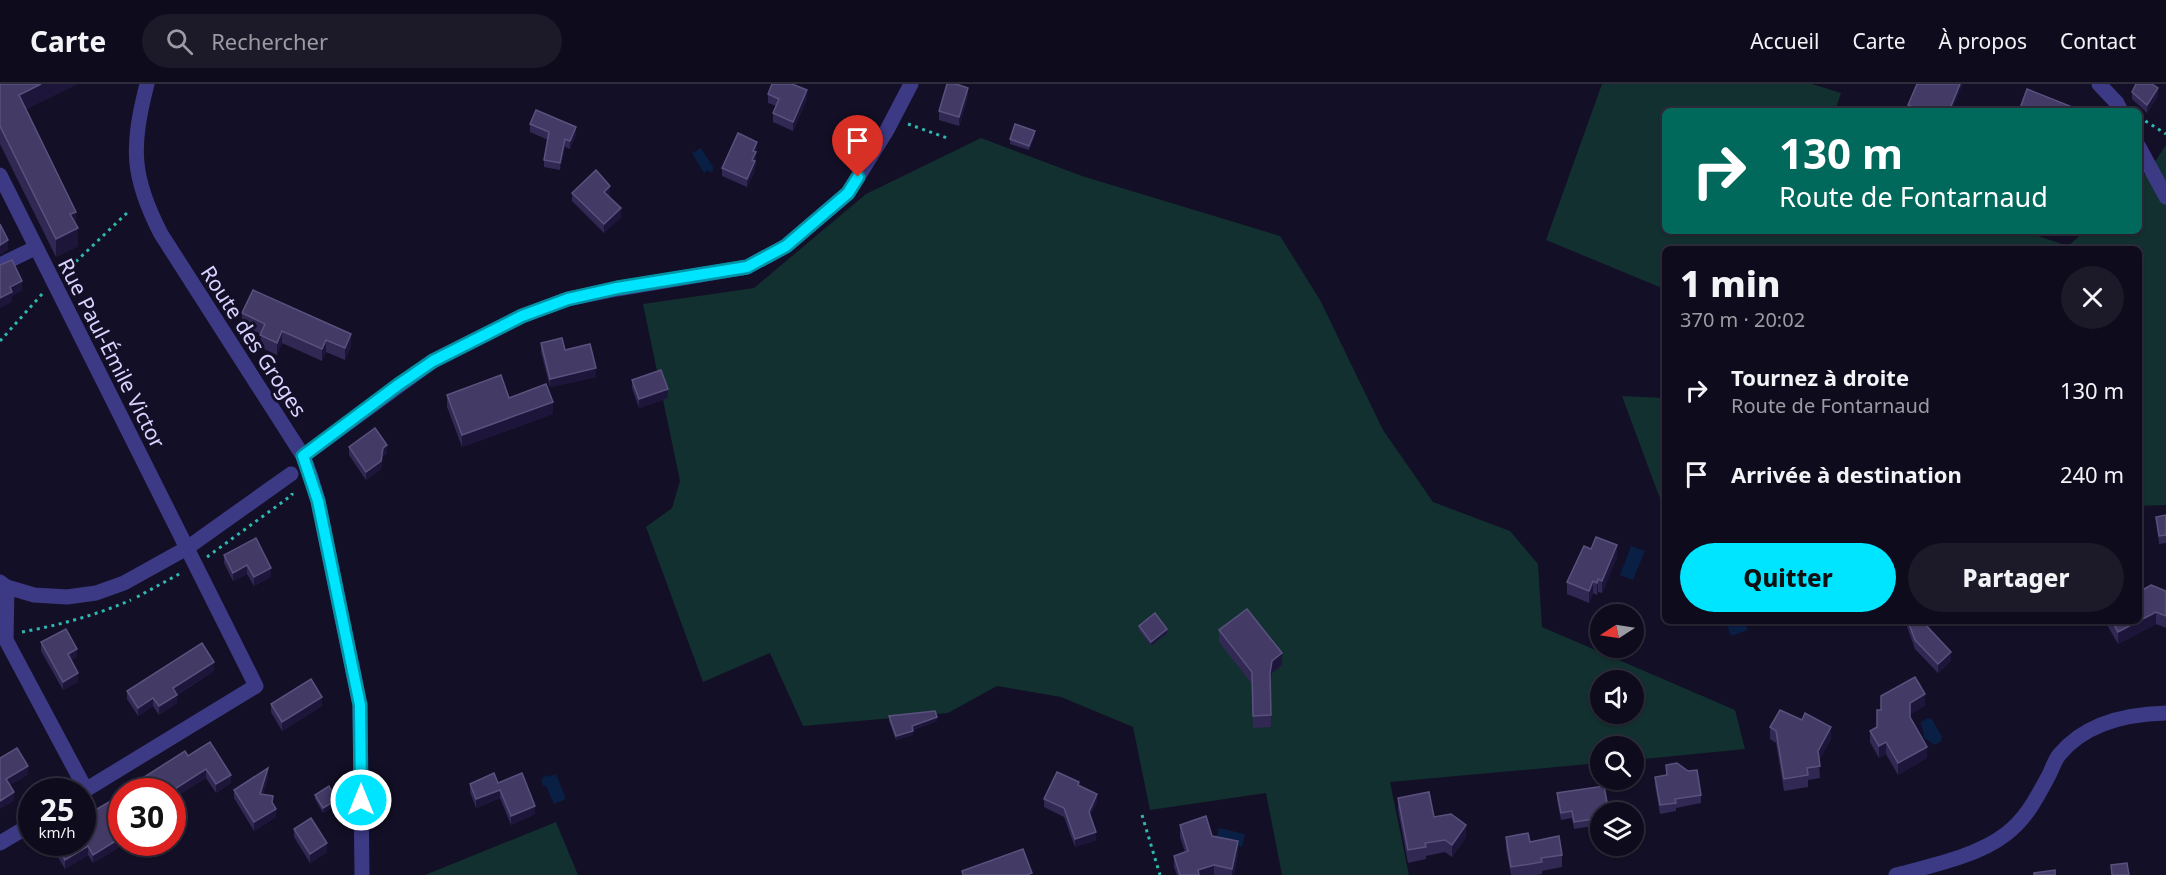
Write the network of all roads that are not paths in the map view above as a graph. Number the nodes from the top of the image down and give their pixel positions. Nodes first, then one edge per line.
1 (147, 84) edge
2 (911, 84) edge
3 (2100, 84) edge
4 (2120, 108) edge
5 (2142, 153) edge
6 (0, 175) edge
7 (2166, 197) edge
8 (35, 248) junction
9 (0, 265) edge
10 (303, 456) junction
11 (291, 474) dead end
12 (187, 548) junction
13 (3, 585) edge
14 (2166, 713) edge
15 (77, 778) edge
16 (96, 784) edge
17 (18, 832) edge
18 (0, 843) edge
19 (362, 875) edge
20 (1896, 875) edge

1 - 10 street, Route des Groges
2 - 10 street
3 - 4 street
5 - 7 street
6 - 8 street, Rue Paul-Émile Victor
8 - 9 street
8 - 12 street, Rue Paul-Émile Victor
10 - 19 street, Route des Groges
11 - 12 street
12 - 13 street
12 - 16 street, Rue Paul-Émile Victor
13 - 15 street
14 - 20 street
17 - 18 street

